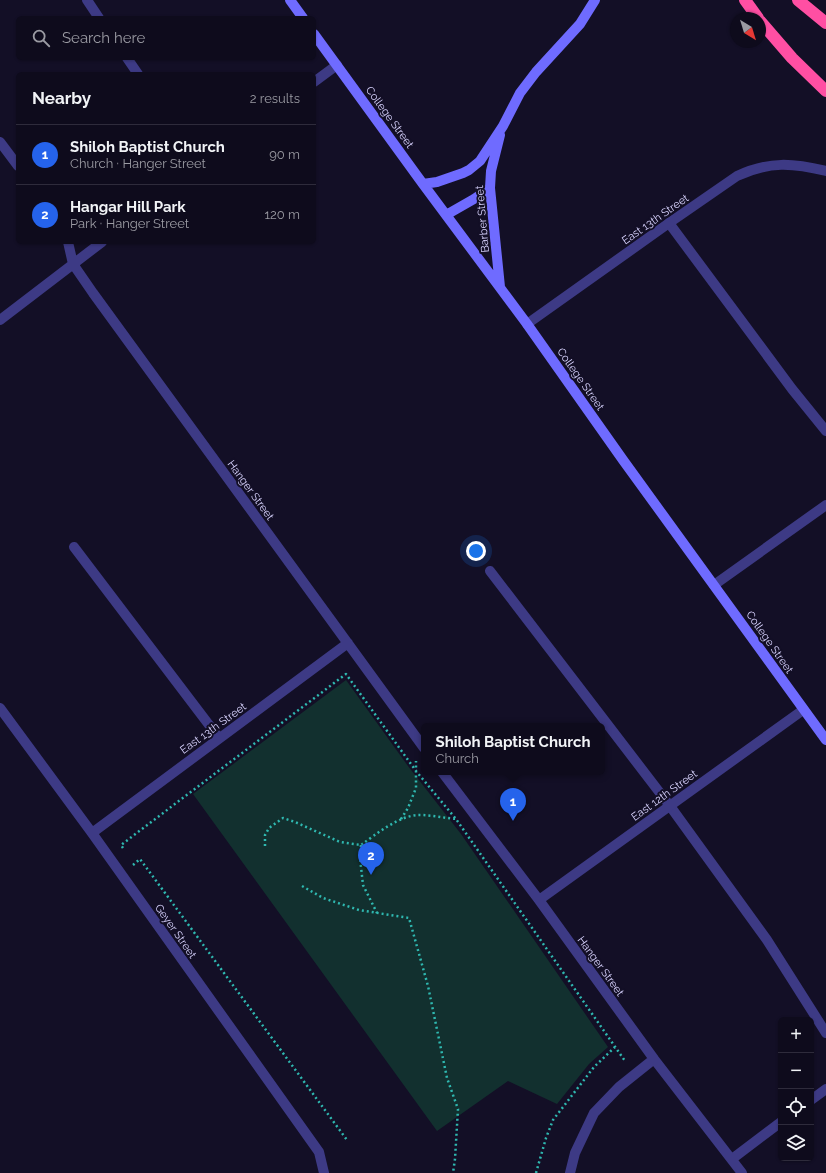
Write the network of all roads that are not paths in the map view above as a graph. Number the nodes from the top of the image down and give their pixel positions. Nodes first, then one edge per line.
1 (87, 0) edge
2 (290, 0) edge
3 (595, 0) edge
4 (745, 0) edge
5 (798, 0) edge
6 (754, 12) edge
7 (98, 16) edge
8 (302, 16) edge
9 (826, 24) edge
10 (766, 28) edge
11 (316, 37) edge
12 (128, 60) edge
13 (337, 65) junction
14 (137, 72) edge
15 (316, 81) edge
16 (826, 91) edge
17 (503, 126) junction
18 (0, 142) edge
19 (16, 163) edge
20 (826, 171) edge
21 (423, 184) junction
22 (490, 188) junction
23 (446, 215) junction
24 (669, 224) junction
25 (68, 244) edge
26 (99, 244) edge
27 (73, 264) junction
28 (500, 287) junction
29 (0, 320) edge
30 (527, 324) junction
31 (826, 431) edge
32 (826, 505) edge
33 (74, 547) dead end
34 (490, 571) dead end
35 (714, 585) junction
36 (348, 644) junction
37 (0, 708) edge
38 (803, 710) junction
39 (219, 738) junction
40 (826, 740) edge
41 (421, 744) edge
42 (444, 775) edge
43 (670, 806) junction
44 (92, 833) junction
45 (539, 900) junction
46 (826, 1033) edge
47 (654, 1059) junction
48 (826, 1089) edge
49 (814, 1098) edge
50 (778, 1124) edge
51 (732, 1159) junction
52 (324, 1173) edge
53 (570, 1173) edge
54 (742, 1173) edge

1 - 7 street
2 - 8 main road
3 - 17 main road, Barber Street
4 - 6 highway
5 - 9 highway
10 - 16 highway
11 - 13 main road, College Street
12 - 14 street
13 - 15 street
13 - 21 main road, College Street
17 - 21 main road, Barber Street
17 - 22 main road, Barber Street
18 - 19 street
20 - 24 street, East 13th Street
21 - 23 main road, College Street
22 - 23 main road
22 - 28 main road, Barber Street
23 - 28 main road, College Street
24 - 30 street, East 13th Street
24 - 31 street
25 - 27 street, Hanger Street
26 - 27 street
27 - 29 street
27 - 36 street, Hanger Street
28 - 30 main road, College Street
30 - 35 main road, College Street
32 - 35 street
33 - 39 street
34 - 43 street
35 - 38 main road, College Street
36 - 39 street, East 13th Street
36 - 41 street, Hanger Street
37 - 44 street, Geyer Street
38 - 40 main road, College Street
38 - 43 street, East 12th Street
39 - 44 street, East 13th Street
42 - 45 street, Hanger Street
43 - 45 street, East 12th Street
43 - 46 street
44 - 52 street, Geyer Street
45 - 47 street, Hanger Street
47 - 51 street, Hanger Street
47 - 53 street
48 - 49 street
50 - 51 street
51 - 54 street, Hanger Street

